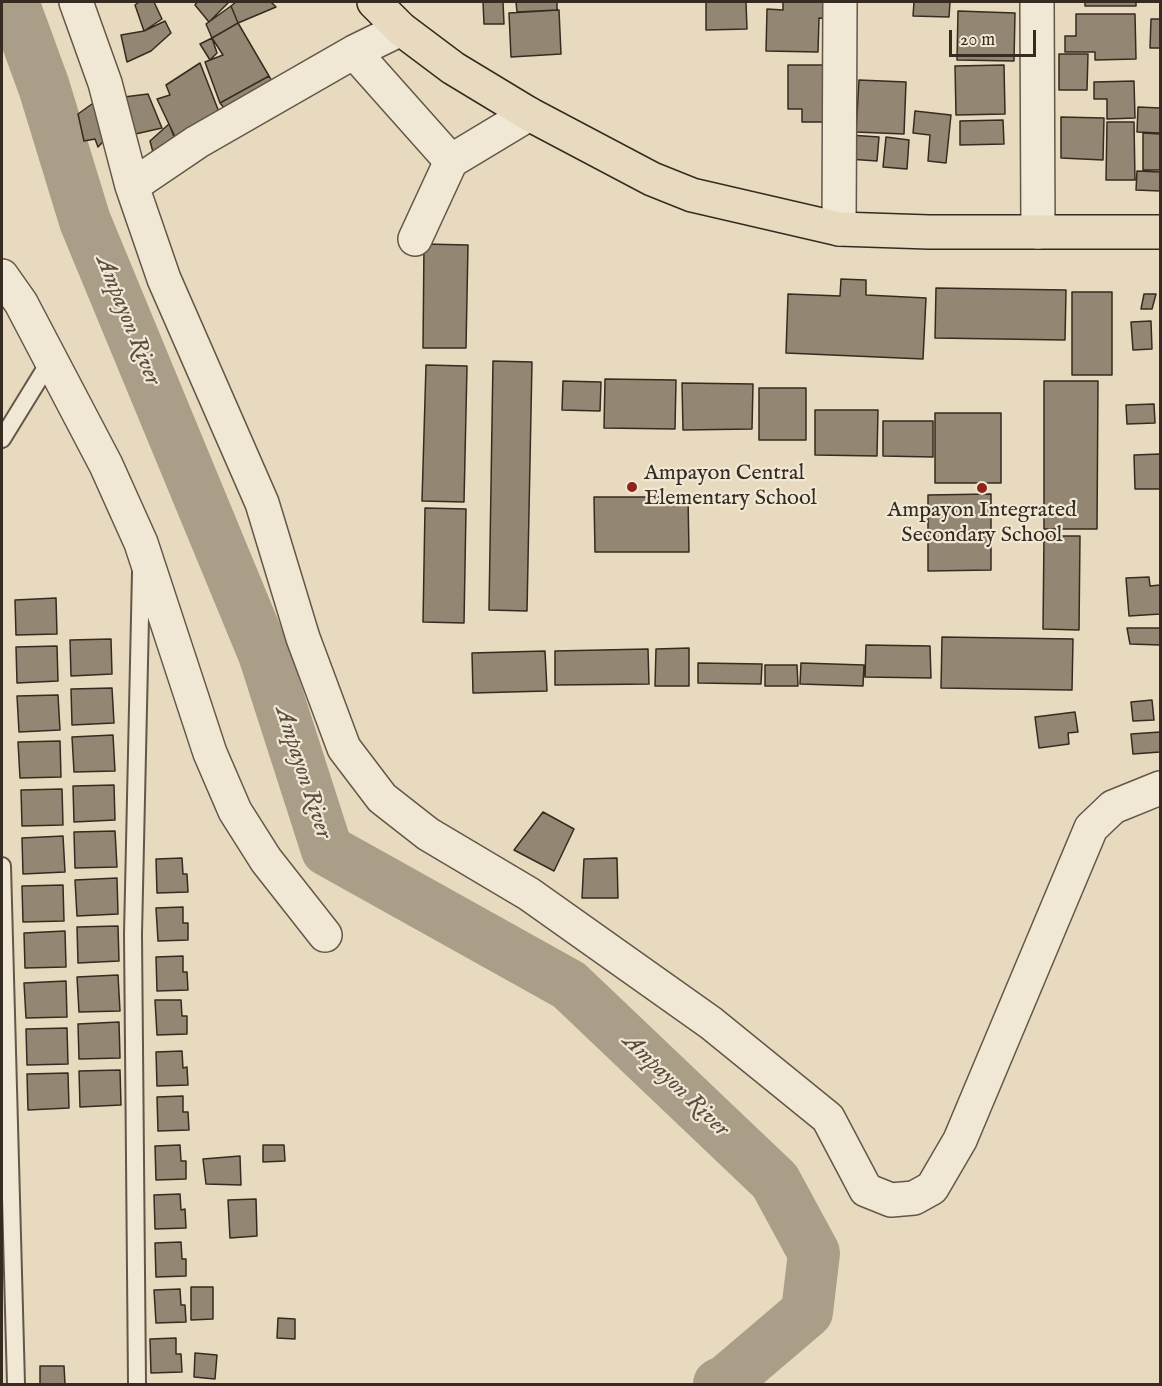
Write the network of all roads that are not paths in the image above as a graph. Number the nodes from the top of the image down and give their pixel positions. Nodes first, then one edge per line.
1 (76, 2) edge
2 (374, 2) edge
3 (840, 2) edge
4 (1037, 2) edge
5 (401, 29) junction
6 (354, 52) junction
7 (529, 114) junction
8 (451, 161) junction
9 (132, 186) junction
10 (839, 229) junction
11 (1038, 232) junction
12 (1161, 232) edge
13 (415, 239) dead end
14 (2, 276) edge
15 (50, 361) junction
16 (2, 439) edge
17 (141, 543) junction
18 (1161, 788) edge
19 (2, 866) edge
20 (324, 934) dead end
21 (16, 1384) edge
22 (137, 1384) edge

1 - 9 street
2 - 5 highway
3 - 10 street
4 - 11 street
5 - 6 street
5 - 7 highway
6 - 8 street
6 - 9 street
7 - 8 street
7 - 10 highway
8 - 13 street
9 - 18 street
10 - 11 highway
11 - 12 highway
14 - 15 street
15 - 16 lane
15 - 17 street
17 - 20 street
17 - 22 lane
19 - 21 lane

